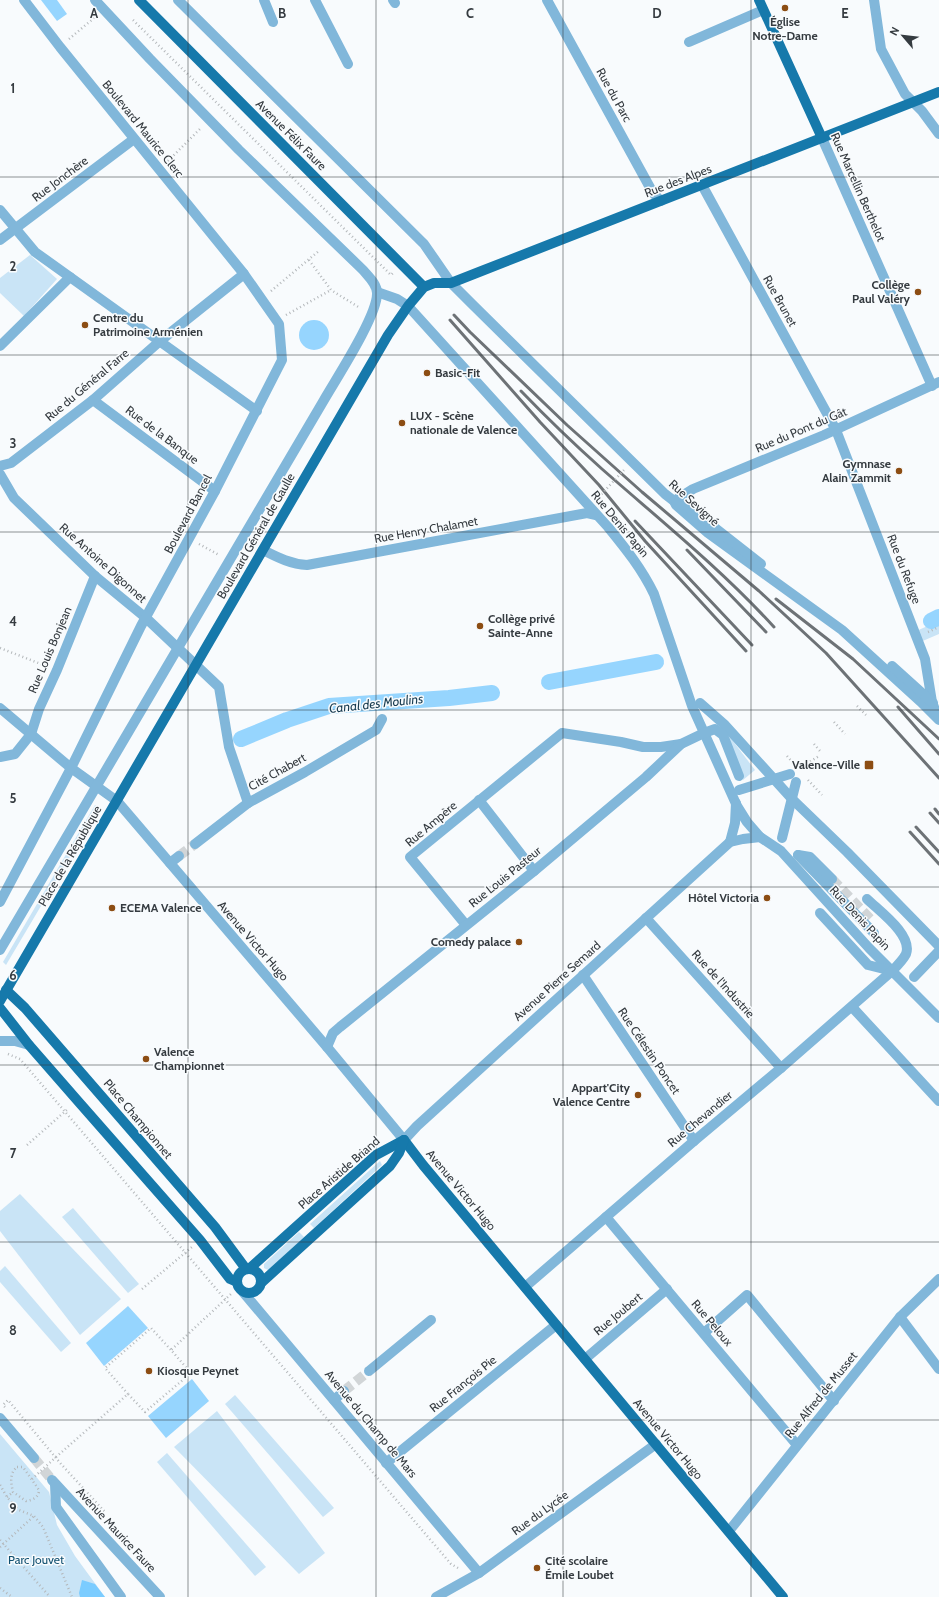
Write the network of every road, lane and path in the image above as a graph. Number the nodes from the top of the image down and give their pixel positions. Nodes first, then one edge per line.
1 (24, 0) edge
2 (96, 0) edge
3 (139, 0) edge
4 (178, 0) edge
5 (264, 0) edge
6 (315, 0) edge
7 (547, 0) edge
8 (758, 0) edge
9 (874, 0) edge
10 (763, 10) junction
11 (96, 16) dead end
12 (132, 20) dead end
13 (274, 22) dead end
14 (689, 42) dead end
15 (60, 47) junction
16 (348, 64) dead end
17 (939, 92) edge
18 (913, 102) junction
19 (227, 103) dead end
20 (221, 108) junction
21 (218, 112) dead end
22 (200, 129) dead end
23 (939, 134) edge
24 (822, 138) junction
25 (134, 139) junction
26 (159, 169) junction
27 (702, 185) junction
28 (661, 201) junction
29 (0, 210) edge
30 (16, 228) junction
31 (0, 240) edge
32 (320, 250) dead end
33 (309, 260) junction
34 (394, 272) dead end
35 (244, 274) junction
36 (70, 277) junction
37 (451, 283) junction
38 (424, 287) junction
39 (331, 290) junction
40 (377, 292) junction
41 (261, 299) junction
42 (408, 306) junction
43 (360, 308) dead end
44 (276, 320) junction
45 (160, 341) junction
46 (0, 346) edge
47 (936, 384) edge
48 (93, 400) junction
49 (257, 411) junction
50 (836, 430) junction
51 (0, 466) edge
52 (624, 470) dead end
53 (0, 474) edge
54 (216, 491) junction
55 (596, 500) dead end
56 (674, 501) junction
57 (596, 515) junction
58 (190, 538) junction
59 (263, 550) junction
60 (222, 557) dead end
61 (95, 576) junction
62 (146, 618) junction
63 (0, 648) edge
64 (178, 648) junction
65 (196, 665) junction
66 (58, 670) junction
67 (932, 702) junction
68 (700, 703) dead end
69 (857, 706) dead end
70 (0, 708) edge
71 (939, 711) edge
72 (866, 715) dead end
73 (382, 719) dead end
74 (939, 720) edge
75 (834, 722) dead end
76 (706, 732) junction
77 (31, 734) junction
78 (845, 734) dead end
79 (681, 744) junction
80 (814, 744) dead end
81 (820, 751) dead end
82 (819, 756) dead end
83 (0, 758) edge
84 (71, 768) junction
85 (739, 776) dead end
86 (793, 778) junction
87 (773, 779) junction
88 (96, 786) junction
89 (739, 790) dead end
90 (792, 799) junction
91 (479, 800) junction
92 (117, 801) junction
93 (248, 803) junction
94 (737, 806) junction
95 (760, 837) junction
96 (782, 838) dead end
97 (730, 842) junction
98 (195, 844) tunnel mouth
99 (781, 851) junction
100 (798, 855) junction
101 (179, 856) tunnel mouth
102 (170, 863) junction
103 (534, 871) junction
104 (832, 879) tunnel mouth
105 (867, 899) dead end
106 (0, 902) edge
107 (820, 913) dead end
108 (646, 918) junction
109 (873, 922) tunnel mouth
110 (466, 925) junction
111 (874, 933) junction
112 (939, 946) edge
113 (869, 948) junction
114 (0, 950) edge
115 (939, 951) edge
116 (892, 971) junction
117 (583, 975) junction
118 (914, 977) dead end
119 (6, 990) junction
120 (0, 1001) edge
121 (852, 1007) junction
122 (0, 1008) edge
123 (939, 1018) edge
124 (29, 1044) junction
125 (1, 1046) edge
126 (327, 1047) junction
127 (781, 1068) junction
128 (76, 1100) junction
129 (939, 1101) edge
130 (64, 1111) junction
131 (404, 1140) junction
132 (694, 1141) junction
133 (27, 1145) dead end
134 (606, 1217) junction
135 (200, 1240) junction
136 (185, 1253) junction
137 (247, 1269) junction
138 (939, 1279) edge
139 (237, 1282) junction
140 (261, 1283) junction
141 (525, 1287) junction
142 (667, 1289) junction
143 (142, 1290) dead end
144 (244, 1292) junction
145 (232, 1293) dead end
146 (225, 1300) junction
147 (900, 1317) junction
148 (432, 1320) dead end
149 (556, 1325) junction
150 (704, 1333) junction
151 (172, 1350) junction
152 (585, 1359) junction
153 (939, 1368) edge
154 (369, 1371) tunnel mouth
155 (344, 1391) tunnel mouth
156 (128, 1394) junction
157 (334, 1400) junction
158 (834, 1400) junction
159 (0, 1418) edge
160 (656, 1444) junction
161 (797, 1445) junction
162 (51, 1451) dead end
163 (56, 1457) junction
164 (34, 1458) tunnel mouth
165 (386, 1462) junction
166 (61, 1464) dead end
167 (32, 1479) junction
168 (0, 1485) edge
169 (13, 1492) junction
170 (7, 1497) junction
171 (34, 1516) junction
172 (728, 1531) junction
173 (0, 1540) edge
174 (3, 1544) junction
175 (0, 1547) edge
176 (450, 1564) dead end
177 (478, 1573) junction
178 (0, 1588) edge
179 (12, 1597) edge
180 (50, 1597) edge
181 (72, 1597) edge
182 (121, 1597) edge
183 (160, 1597) edge
184 (436, 1597) edge
185 (783, 1597) edge

1 - 15 street, Boulevard Maurice Clerc
2 - 40 street
3 - 38 main road, Avenue Félix Faure
4 - 37 street, Rue Sevigné
5 - 13 street
6 - 16 street
7 - 28 street, Rue du Parc
8 - 10 main road, Rue Marcellin Berthelot
9 - 18 street
10 - 14 street
10 - 24 main road, Rue Marcellin Berthelot
11 - 15 path
12 - 20 path
15 - 25 street, Boulevard Maurice Clerc
17 - 18 main road, Rue des Alpes
18 - 23 street
18 - 24 main road, Rue des Alpes
19 - 20 path
20 - 21 path
20 - 34 path
22 - 26 path
24 - 27 main road, Rue des Alpes
24 - 47 street, Rue Marcellin Berthelot
25 - 26 street, Boulevard Maurice Clerc
25 - 30 street, Rue Jonchère
26 - 35 street, Boulevard Maurice Clerc
27 - 28 main road, Rue des Alpes
27 - 50 street, Rue Brunet
28 - 37 main road, Rue des Alpes
29 - 30 street
30 - 31 street, Rue Jonchère
30 - 36 street
32 - 33 path
33 - 39 path
33 - 41 path
35 - 41 street, Boulevard Bancel
35 - 45 street, Rue du Général Farre
36 - 45 street
36 - 46 street
37 - 38 main road, Rue des Alpes
37 - 56 street, Rue Sevigné
38 - 42 main road, Boulevard Général de Gaulle
39 - 43 path
39 - 44 path
40 - 42 street
40 - 64 street
41 - 44 street, Boulevard Bancel
42 - 57 street, Rue Denis Papin
42 - 59 main road, Boulevard Général de Gaulle
44 - 49 street, Boulevard Bancel
45 - 48 street, Rue du Général Farre
45 - 49 street
47 - 50 street, Rue du Pont du Gât
48 - 51 street, Rue du Général Farre
48 - 54 street, Rue de la Banque
49 - 54 street, Boulevard Bancel
50 - 56 street, Rue du Pont du Gât
50 - 67 street, Rue du Refuge
52 - 55 path, bridge
53 - 61 street, Rue Antoine Digonnet
54 - 58 street, Boulevard Bancel
56 - 67 street
56 - 74 street, Rue Sevigné
57 - 59 street, Rue Henry Chalamet
57 - 76 street, Rue Denis Papin
58 - 60 path
58 - 62 street, Boulevard Bancel
59 - 65 main road, Boulevard Général de Gaulle
61 - 62 street, Rue Antoine Digonnet
61 - 66 street, Rue Louis Bonjean
62 - 64 street, Rue Antoine Digonnet
62 - 84 street, Boulevard Bancel
63 - 66 path
64 - 65 street, Rue Antoine Digonnet
64 - 88 street
65 - 92 main road, Boulevard Général de Gaulle
65 - 93 street, Cité Chabert
66 - 77 street, Rue Louis Bonjean
67 - 71 street
67 - 74 street, Rue du Refuge
68 - 87 street
69 - 72 path
70 - 77 street, Place de la République
73 - 93 street, Cité Chabert
75 - 78 path
76 - 79 street, Rue Louis Pasteur
76 - 85 street
76 - 94 street, Rue Denis Papin
77 - 83 street
77 - 84 street, Place de la République
79 - 91 street
79 - 103 street, Rue Louis Pasteur
80 - 81 path
82 - 86 path
84 - 88 street, Place de la République
84 - 106 street
86 - 87 street
86 - 90 street
87 - 89 street
87 - 90 street
88 - 92 street, Place de la République
88 - 114 street
90 - 96 street
90 - 112 street
91 - 103 street
91 - 110 street, Rue Ampère
92 - 102 street, Avenue Victor Hugo
92 - 119 main road, Place de la République
93 - 98 street
94 - 95 street, Rue Denis Papin
94 - 97 street
95 - 97 street
95 - 99 street, Rue Denis Papin
97 - 108 street, Avenue Pierre Semard
99 - 100 street
99 - 113 street, Rue Denis Papin
100 - 104 street
100 - 111 street
101 - 102 street
102 - 126 street, Avenue Victor Hugo
103 - 110 street, Rue Louis Pasteur
105 - 116 street, Rue Chevandier
107 - 116 street
108 - 117 street, Avenue Pierre Semard
108 - 127 street, Rue de l'Industrie
109 - 111 street
110 - 126 street, Rue Louis Pasteur
111 - 113 street
113 - 116 street, Rue Denis Papin
115 - 118 street
116 - 121 street, Rue Chevandier
116 - 123 street, Rue Denis Papin
117 - 131 street, Avenue Pierre Semard
117 - 132 street, Rue Célestin Poncet
119 - 120 main road, Place de la République
119 - 137 main road, Place Championnet
121 - 127 street, Rue Chevandier
121 - 129 street
122 - 124 main road
124 - 125 street
124 - 128 main road
125 - 130 path
126 - 131 street, Avenue Victor Hugo
127 - 132 street, Rue Chevandier
128 - 130 path
128 - 135 main road
130 - 133 path
130 - 136 path
131 - 137 main road, Place Aristide Briand
131 - 140 main road
131 - 141 main road, Avenue Victor Hugo
132 - 134 street, Rue Chevandier
134 - 141 street, Rue Chevandier
134 - 142 street, Rue Peloux
135 - 136 path
135 - 139 main road
136 - 143 path
136 - 146 path
137 - 139 main road
137 - 140 main road
138 - 147 street, Rue Alfred de Musset
139 - 144 main road
140 - 144 main road
141 - 149 main road, Avenue Victor Hugo
142 - 150 street, Rue Peloux
142 - 152 street, Rue Joubert
144 - 157 street, Avenue du Champ de Mars
145 - 146 path
146 - 151 path
146 - 176 path
147 - 153 street
147 - 158 street, Rue Alfred de Musset
148 - 154 street
149 - 152 main road, Avenue Victor Hugo
149 - 165 street, Rue François Pie
150 - 158 street
150 - 161 street, Rue Peloux
151 - 156 path
151 - 156 path
152 - 160 main road, Avenue Victor Hugo
155 - 157 street
156 - 163 path
157 - 165 street, Avenue du Champ de Mars
158 - 161 street, Rue Alfred de Musset
159 - 164 street
160 - 172 main road, Avenue Victor Hugo
160 - 177 street, Rue du Lycée
161 - 172 street, Rue Alfred de Musset
162 - 163 path
163 - 166 path
163 - 167 path, bridge
165 - 177 street, Avenue du Champ de Mars
167 - 169 path
167 - 169 path
168 - 170 path
169 - 170 path
170 - 171 path
171 - 174 path
171 - 181 path
172 - 185 main road, Avenue Victor Hugo
173 - 174 path
174 - 175 path
174 - 180 path
177 - 184 street, Rue du Lycée
178 - 179 path
182 - 183 street, Avenue Maurice Faure

